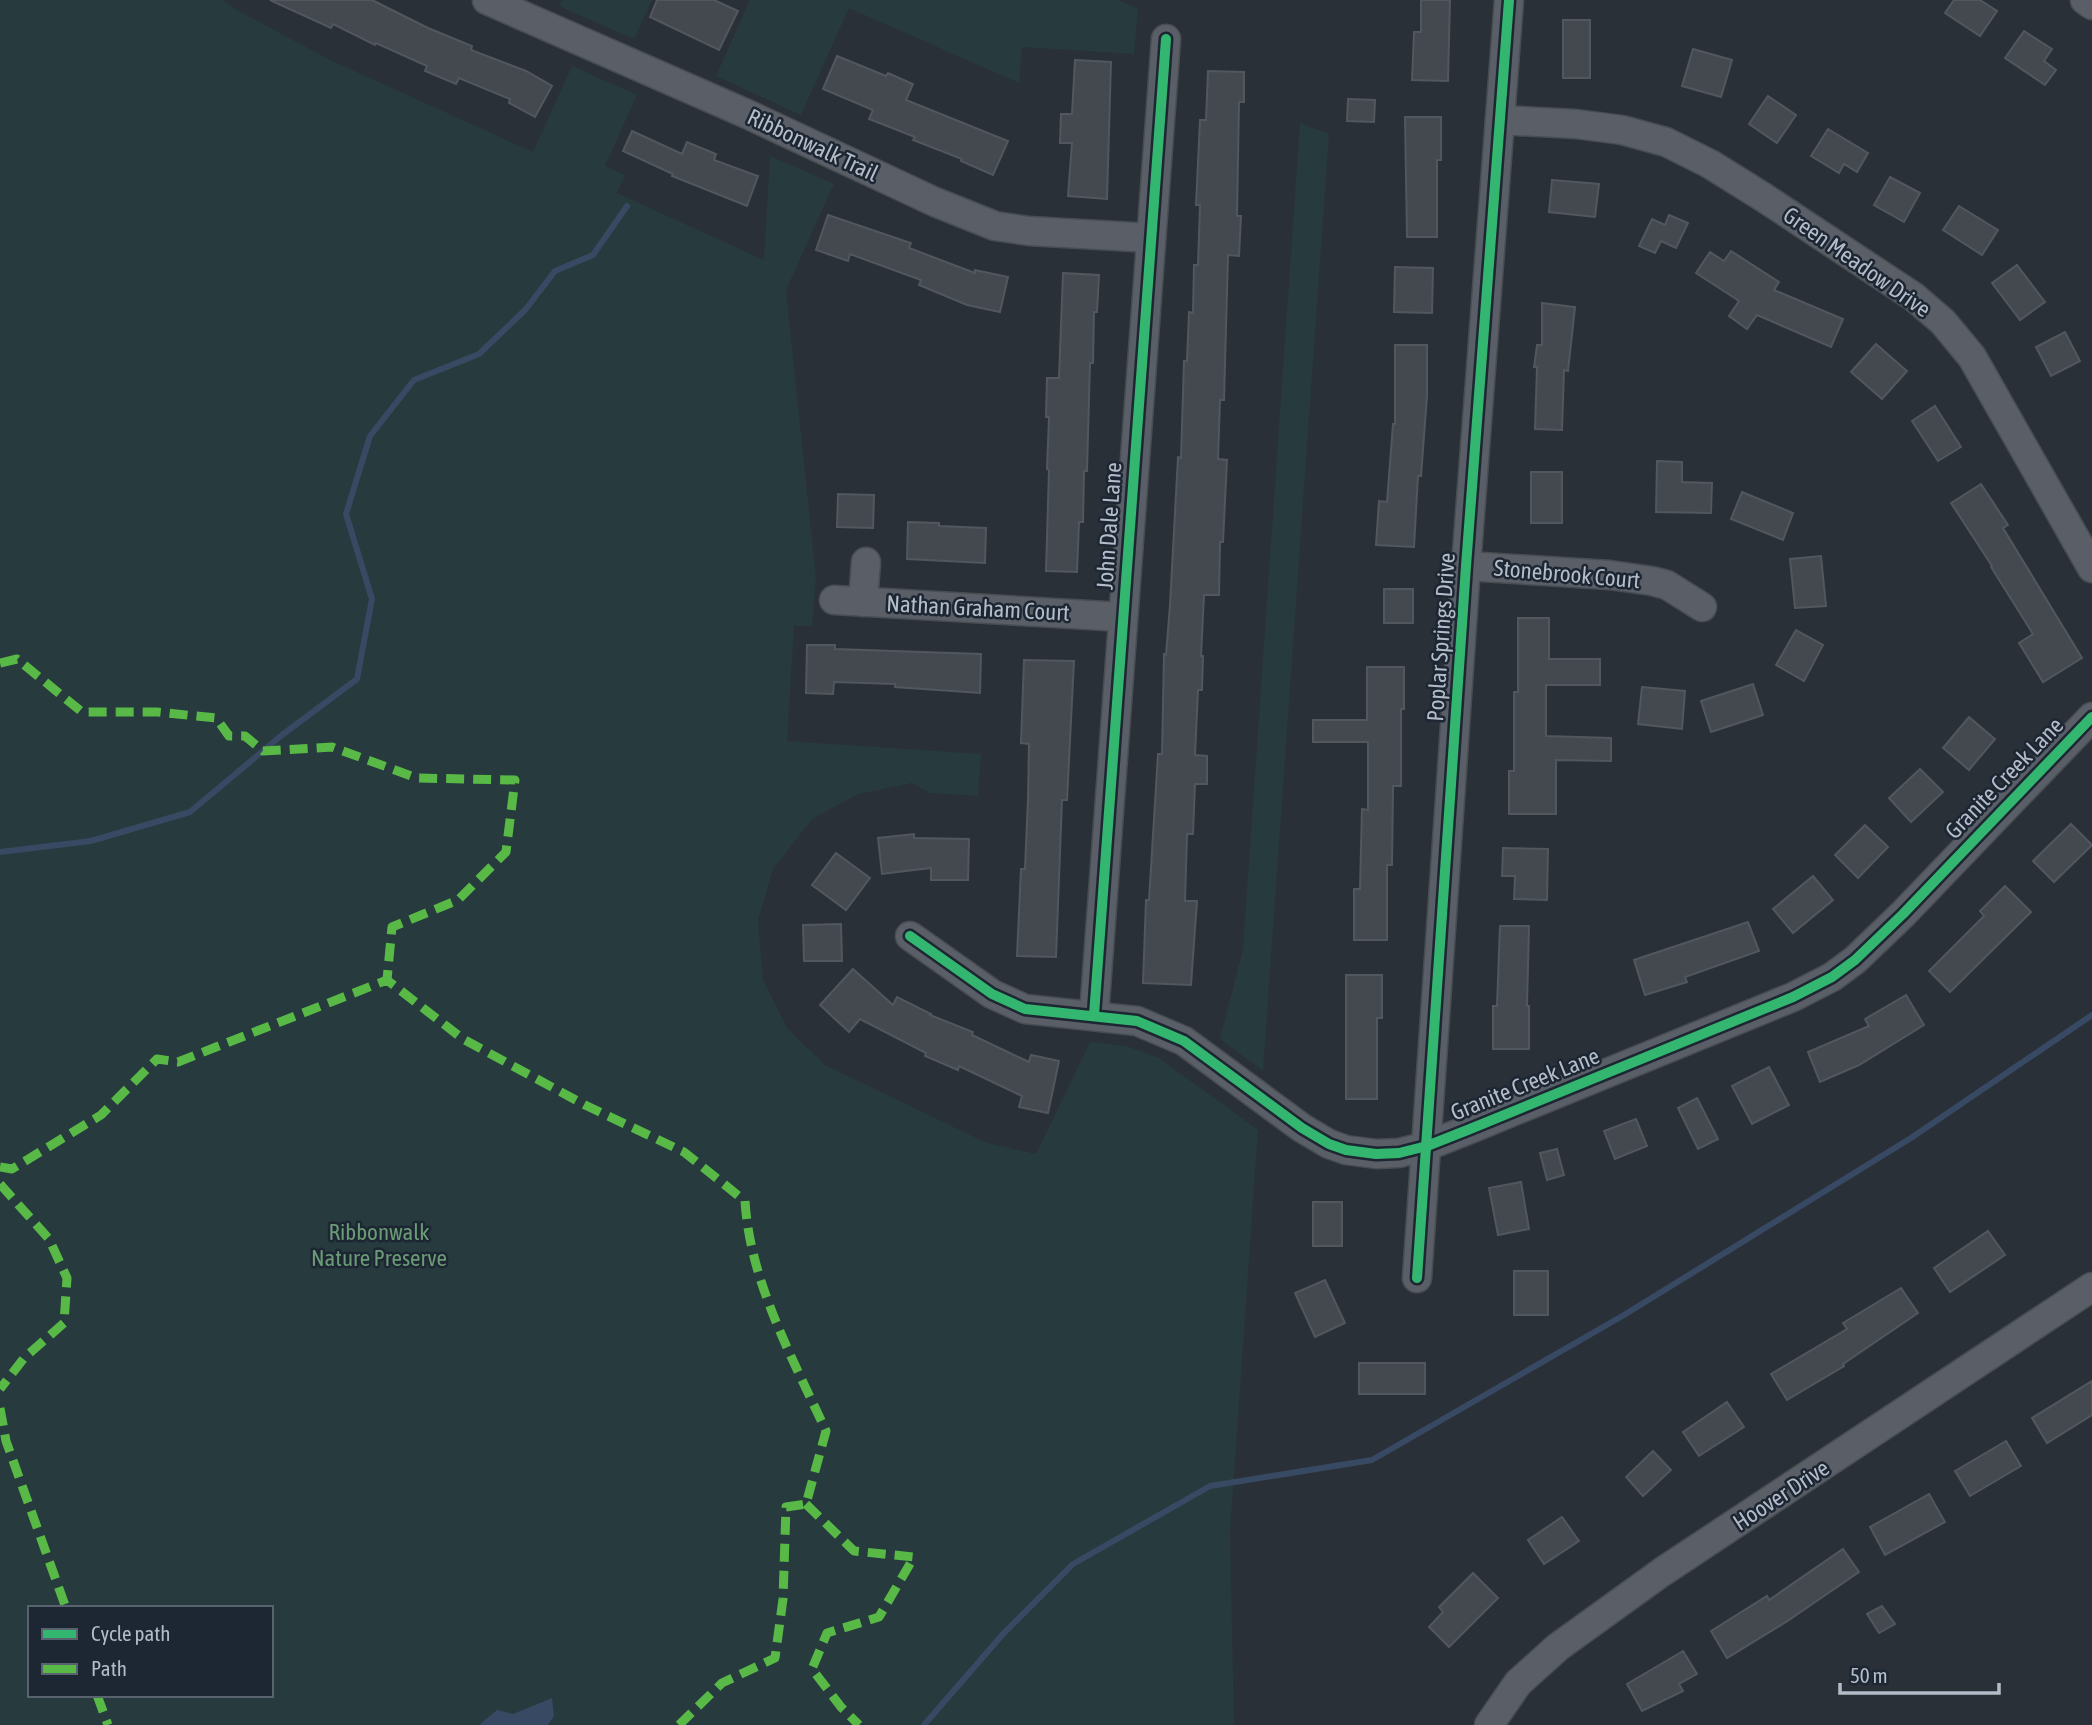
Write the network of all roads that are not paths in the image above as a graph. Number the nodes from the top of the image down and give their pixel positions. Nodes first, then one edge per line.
1 (487, 0) edge
2 (1509, 0) edge
3 (2085, 0) edge
4 (2092, 5) edge
5 (1166, 39) dead end
6 (1500, 120) junction
7 (1151, 238) junction
8 (866, 562) dead end
9 (1466, 566) junction
10 (2092, 568) edge
11 (834, 600) dead end
12 (863, 602) junction
13 (1702, 607) dead end
14 (1123, 617) junction
15 (2092, 717) edge
16 (910, 936) dead end
17 (1094, 1015) junction
18 (1427, 1146) junction
19 (1417, 1278) dead end
20 (2092, 1287) edge
21 (1489, 1725) edge

1 - 7 street, Ribbonwalk Trail
2 - 6 street, Poplar Springs Drive
3 - 4 street
5 - 7 street, John Dale Lane
6 - 9 street, Poplar Springs Drive
6 - 10 street, Green Meadow Drive
7 - 14 street, John Dale Lane
8 - 12 street
9 - 13 street, Stonebrook Court
9 - 18 street, Poplar Springs Drive
11 - 12 street, Nathan Graham Court
12 - 14 street, Nathan Graham Court
14 - 17 street, John Dale Lane
15 - 18 street, Granite Creek Lane
16 - 17 street, Granite Creek Lane
17 - 18 street, Granite Creek Lane
18 - 19 street, Poplar Springs Drive
20 - 21 street, Hoover Drive

